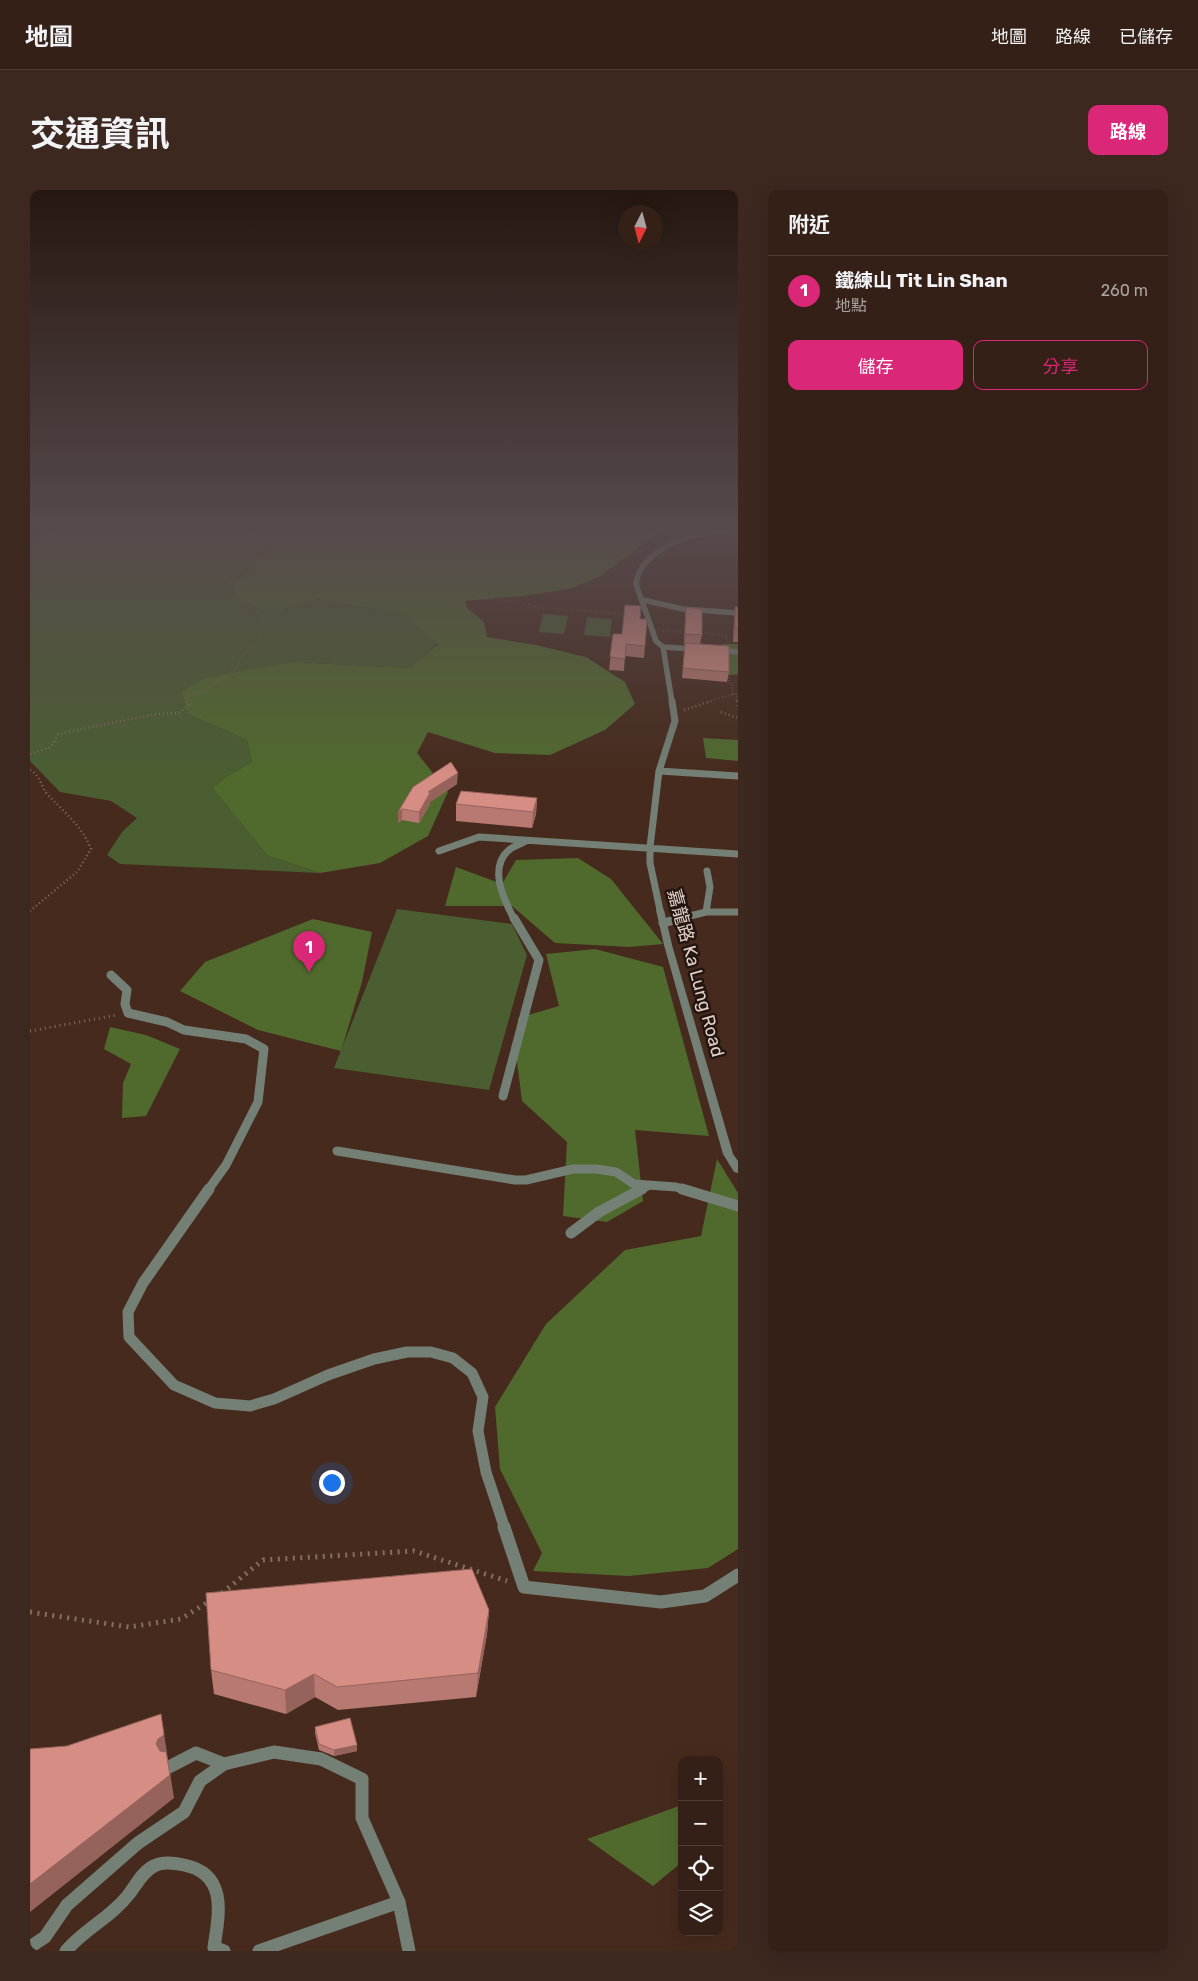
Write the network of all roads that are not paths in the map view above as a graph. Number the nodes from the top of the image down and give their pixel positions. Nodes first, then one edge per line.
1 (646, 610) edge
2 (699, 610) edge
3 (738, 613) edge
4 (663, 646) junction
5 (704, 649) edge
6 (712, 650) edge
7 (733, 651) edge
8 (659, 771) junction
9 (738, 776) edge
10 (528, 840) junction
11 (650, 847) junction
12 (439, 850) dead end
13 (738, 854) edge
14 (706, 871) dead end
15 (660, 910) joint
16 (706, 912) junction
17 (738, 912) edge
18 (663, 924) junction
19 (111, 975) dead end
20 (502, 1096) dead end
21 (337, 1151) dead end
22 (738, 1169) edge
23 (650, 1185) junction
24 (738, 1206) edge
25 (571, 1233) dead end
26 (738, 1575) edge
27 (224, 1764) junction
28 (169, 1767) edge
29 (399, 1902) junction
30 (30, 1947) edge
31 (66, 1951) edge
32 (224, 1951) edge
33 (259, 1951) edge
34 (409, 1951) edge

1 - 4 lane
2 - 3 lane
4 - 5 lane
4 - 8 lane, 嘉龍路 Ka Lung Road
6 - 7 lane
8 - 9 lane
8 - 11 lane, 嘉龍路 Ka Lung Road
10 - 11 lane
10 - 12 lane
10 - 20 lane
11 - 13 lane
11 - 15 lane, 嘉龍路 Ka Lung Road
14 - 16 lane
15 - 18 street, 嘉龍路 Ka Lung Road
16 - 17 lane
16 - 18 lane
18 - 22 street, 嘉龍路 Ka Lung Road
19 - 26 lane
21 - 23 lane
23 - 24 lane
23 - 25 lane
27 - 28 lane
27 - 29 lane
27 - 30 lane
29 - 33 lane
29 - 34 lane
31 - 32 lane

